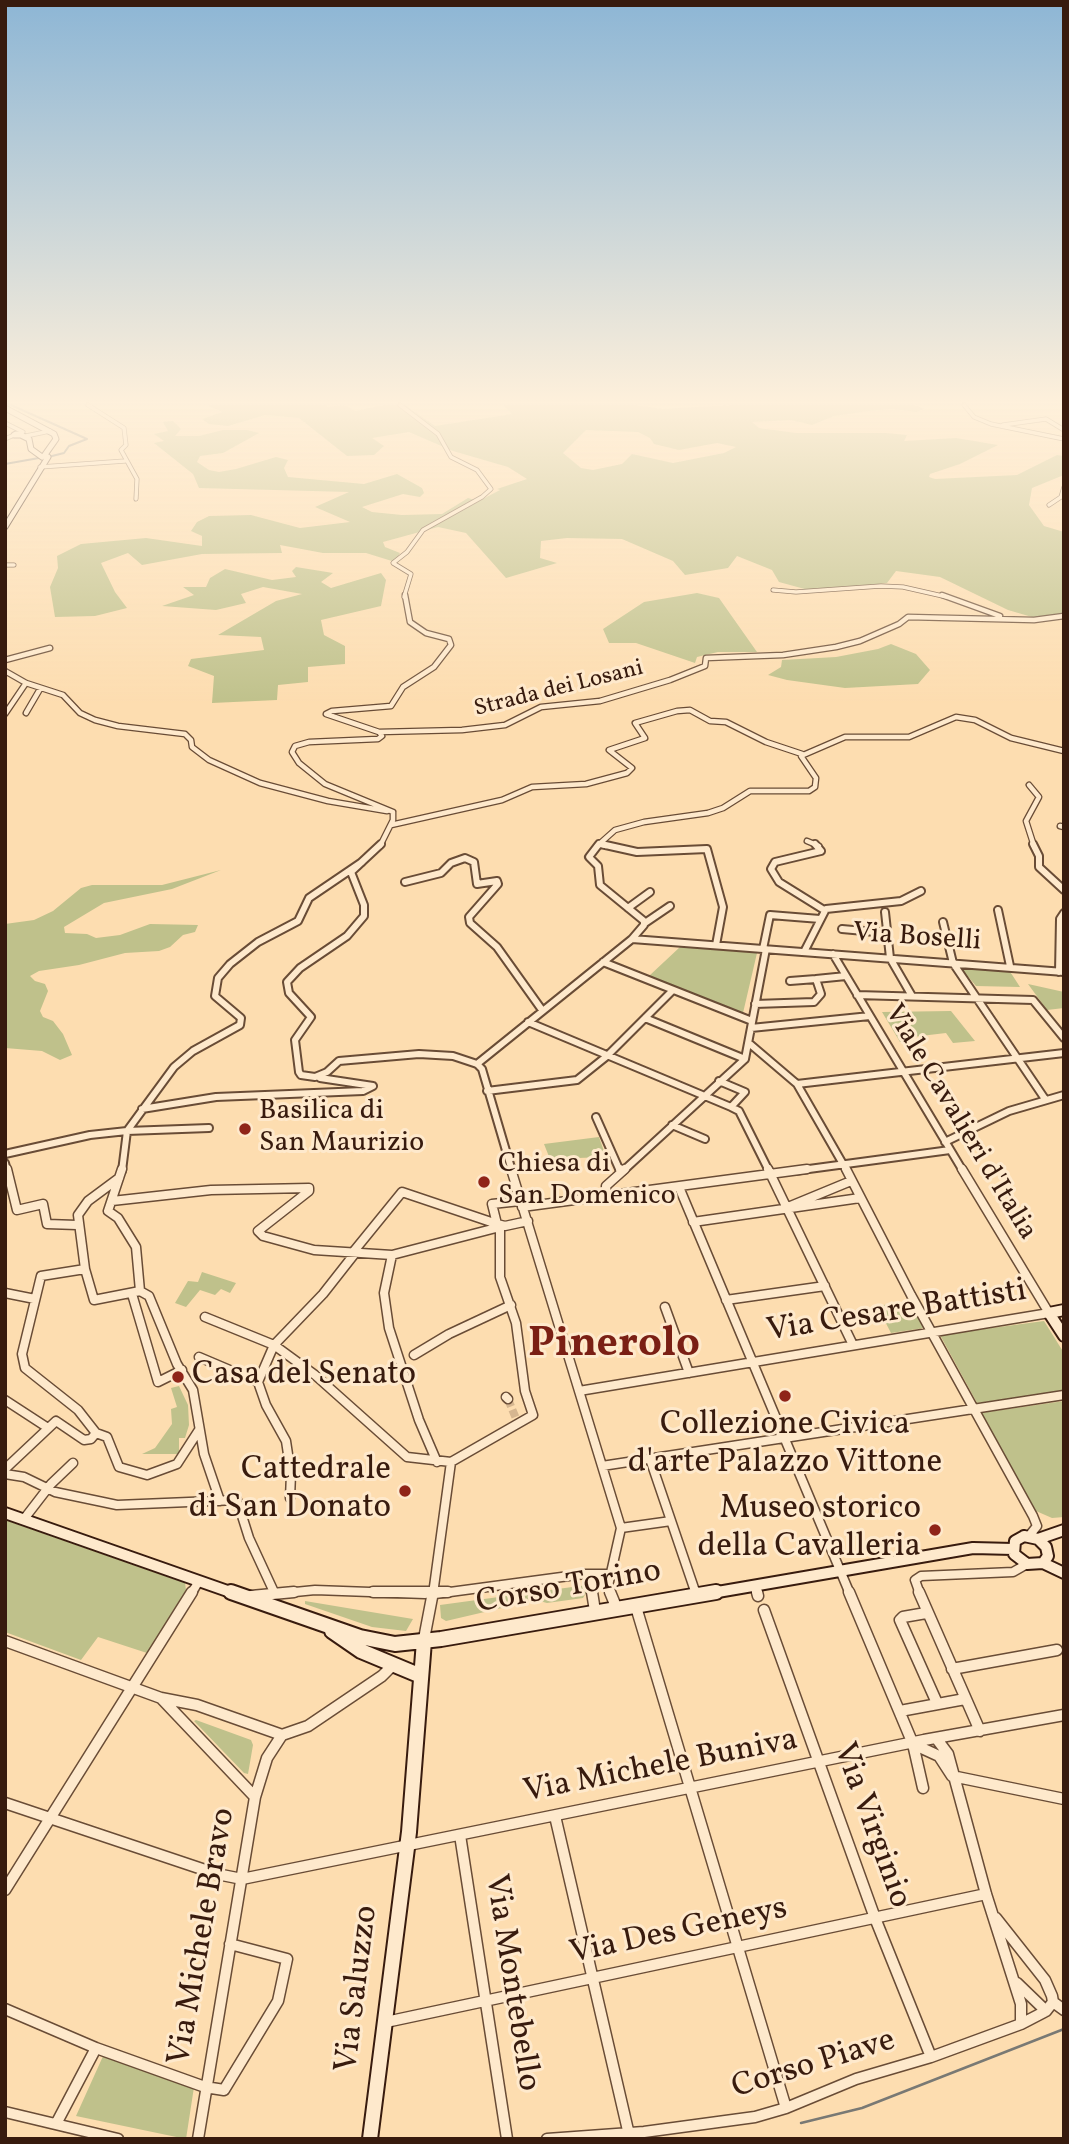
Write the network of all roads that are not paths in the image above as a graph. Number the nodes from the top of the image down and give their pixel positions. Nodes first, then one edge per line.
1 (18, 505) edge
2 (468, 505) edge
3 (5, 527) edge
4 (5, 565) edge
5 (14, 565) dead end
6 (773, 590) dead end
7 (1064, 616) edge
8 (1002, 617) junction
9 (50, 648) dead end
10 (5, 660) edge
11 (5, 671) edge
12 (26, 683) junction
13 (40, 689) junction
14 (26, 713) dead end
15 (5, 714) edge
16 (379, 732) junction
17 (1064, 751) edge
18 (802, 754) junction
19 (1029, 785) dead end
20 (393, 812) junction
21 (391, 825) junction
22 (807, 841) dead end
23 (599, 844) junction
24 (362, 862) junction
25 (405, 883) dead end
26 (1064, 890) edge
27 (921, 891) dead end
28 (650, 892) dead end
29 (670, 906) dead end
30 (628, 908) junction
31 (998, 909) dead end
32 (824, 910) junction
33 (886, 912) dead end
34 (1064, 913) edge
35 (820, 919) junction
36 (943, 922) dead end
37 (645, 923) junction
38 (842, 929) dead end
39 (886, 933) junction
40 (632, 939) junction
41 (716, 945) junction
42 (764, 949) junction
43 (804, 952) junction
44 (833, 954) junction
45 (890, 958) junction
46 (603, 962) junction
47 (953, 963) junction
48 (1010, 966) junction
49 (1062, 973) edge
50 (846, 976) junction
51 (816, 979) junction
52 (790, 981) dead end
53 (672, 991) junction
54 (857, 995) junction
55 (912, 996) junction
56 (976, 998) junction
57 (755, 1004) junction
58 (542, 1010) junction
59 (870, 1017) junction
60 (645, 1018) junction
61 (528, 1022) junction
62 (751, 1024) junction
63 (1064, 1038) edge
64 (750, 1044) junction
65 (1064, 1053) edge
66 (607, 1056) junction
67 (1018, 1058) junction
68 (745, 1059) junction
69 (477, 1064) junction
70 (903, 1071) junction
71 (315, 1077) junction
72 (719, 1081) junction
73 (797, 1084) junction
74 (487, 1091) junction
75 (1064, 1095) edge
76 (702, 1096) junction
77 (1045, 1099) junction
78 (731, 1107) junction
79 (142, 1109) junction
80 (596, 1117) dead end
81 (671, 1125) junction
82 (209, 1128) dead end
83 (127, 1131) junction
84 (705, 1139) dead end
85 (947, 1146) junction
86 (5, 1154) edge
87 (5, 1163) edge
88 (843, 1164) junction
89 (621, 1172) junction
90 (771, 1175) junction
91 (120, 1177) junction
92 (851, 1181) junction
93 (679, 1188) junction
94 (607, 1196) junction
95 (860, 1198) junction
96 (112, 1201) junction
97 (521, 1202) junction
98 (786, 1208) junction
99 (528, 1221) junction
100 (694, 1222) junction
101 (77, 1225) junction
102 (498, 1225) junction
103 (355, 1251) junction
104 (392, 1255) junction
105 (85, 1269) junction
106 (825, 1286) junction
107 (136, 1292) junction
108 (5, 1293) edge
109 (35, 1299) junction
110 (726, 1300) junction
111 (512, 1306) junction
112 (665, 1307) dead end
113 (1064, 1310) edge
114 (1049, 1313) junction
115 (205, 1317) dead end
116 (932, 1332) junction
117 (1064, 1336) edge
118 (274, 1345) junction
119 (853, 1345) junction
120 (414, 1355) dead end
121 (199, 1357) dead end
122 (752, 1362) junction
123 (182, 1370) junction
124 (689, 1373) junction
125 (258, 1381) junction
126 (579, 1391) junction
127 (1063, 1395) edge
128 (5, 1401) edge
129 (973, 1409) junction
130 (48, 1429) junction
131 (199, 1430) junction
132 (96, 1433) junction
133 (784, 1440) junction
134 (650, 1459) junction
135 (436, 1462) junction
136 (451, 1462) junction
137 (73, 1463) dead end
138 (602, 1466) junction
139 (5, 1472) edge
140 (48, 1488) junction
141 (290, 1497) dead end
142 (220, 1501) junction
143 (5, 1513) edge
144 (23, 1520) junction
145 (671, 1521) junction
146 (621, 1528) junction
147 (1064, 1530) edge
148 (1034, 1538) junction
149 (1013, 1549) junction
150 (1043, 1563) junction
151 (1027, 1564) junction
152 (841, 1570) junction
153 (1064, 1573) edge
154 (611, 1574) junction
155 (593, 1576) junction
156 (199, 1581) junction
157 (608, 1586) junction
158 (274, 1592) junction
159 (433, 1594) junction
160 (697, 1596) junction
161 (243, 1597) junction
162 (635, 1606) junction
163 (617, 1609) junction
164 (764, 1611) dead end
165 (596, 1612) junction
166 (926, 1613) junction
167 (321, 1624) junction
168 (5, 1641) edge
169 (424, 1641) junction
170 (1057, 1650) dead end
171 (393, 1665) junction
172 (952, 1669) junction
173 (421, 1676) junction
174 (132, 1687) junction
175 (161, 1698) junction
176 (965, 1699) junction
177 (937, 1703) junction
178 (900, 1711) junction
179 (1064, 1715) edge
180 (980, 1731) junction
181 (282, 1735) junction
182 (936, 1738) junction
183 (913, 1744) junction
184 (935, 1755) junction
185 (819, 1763) junction
186 (951, 1776) junction
187 (691, 1788) junction
188 (923, 1788) dead end
189 (255, 1797) junction
190 (1064, 1799) edge
191 (5, 1803) edge
192 (555, 1816) junction
193 (50, 1818) junction
194 (460, 1835) junction
195 (407, 1846) junction
196 (242, 1879) junction
197 (5, 1890) edge
198 (986, 1894) junction
199 (996, 1918) junction
200 (875, 1919) junction
201 (230, 1944) junction
202 (735, 1947) junction
203 (592, 1978) junction
204 (1015, 1982) junction
205 (487, 2001) junction
206 (1049, 2006) junction
207 (5, 2009) edge
208 (1064, 2010) edge
209 (384, 2022) junction
210 (1021, 2024) junction
211 (96, 2048) junction
212 (931, 2057) junction
213 (205, 2087) junction
214 (786, 2108) junction
215 (5, 2112) edge
216 (56, 2124) junction
217 (630, 2136) edge
218 (118, 2139) edge
219 (198, 2139) edge
220 (370, 2139) edge
221 (507, 2139) edge
222 (547, 2139) edge

1 - 3 main road
2 - 16 street
4 - 5 street
6 - 8 street
7 - 8 street, Strada dei Losani
8 - 16 street, Strada dei Losani
9 - 10 street
11 - 12 street
12 - 13 street
12 - 15 street
13 - 14 street
13 - 20 street
16 - 20 street
17 - 18 street
18 - 21 street
18 - 23 street
19 - 26 street
20 - 21 street
21 - 24 street
22 - 32 street
23 - 30 street
23 - 41 street
24 - 71 street
24 - 79 street
25 - 58 street
27 - 32 street
28 - 30 street
29 - 37 street
30 - 37 street
31 - 48 street
32 - 35 street
33 - 39 street
34 - 49 street
35 - 42 street
35 - 43 street
36 - 47 street
37 - 40 street
38 - 39 street
39 - 45 street
40 - 41 street, Via Boselli
40 - 46 street
41 - 42 street, Via Boselli
42 - 43 street, Via Boselli
42 - 57 street
43 - 44 street, Via Boselli
44 - 45 street, Via Boselli
44 - 50 street, Viale Cavalieri d'Italia
45 - 47 street, Via Boselli
45 - 55 street
46 - 53 street
46 - 58 street
47 - 48 street, Via Boselli
47 - 56 street
48 - 49 street, Via Boselli
50 - 51 street
50 - 54 street, Viale Cavalieri d'Italia
51 - 52 street
51 - 57 street
53 - 60 street
53 - 62 street
54 - 55 street
54 - 59 street, Viale Cavalieri d'Italia
55 - 56 street
56 - 63 street
56 - 67 street
57 - 62 street
58 - 61 street
59 - 62 street
59 - 70 street, Viale Cavalieri d'Italia
60 - 66 street
60 - 68 street
61 - 66 street
61 - 69 street
62 - 64 street
64 - 68 street
64 - 73 street
65 - 67 street
66 - 74 street
66 - 76 street
67 - 70 street
67 - 77 street
68 - 72 street
69 - 71 street
69 - 74 street
70 - 73 street
70 - 85 street, Viale Cavalieri d'Italia
71 - 79 street
72 - 76 street
72 - 78 street
73 - 88 street
74 - 97 street
75 - 77 street
76 - 78 street
76 - 81 street
77 - 85 street
78 - 90 street
79 - 83 street
80 - 89 street
81 - 84 street
81 - 89 street
82 - 83 street
83 - 86 street
83 - 91 street
85 - 88 street
85 - 114 street, Viale Cavalieri d'Italia
87 - 101 street
88 - 90 street
88 - 92 street
89 - 94 street
90 - 93 street
90 - 98 street
91 - 96 street
91 - 101 street
92 - 95 street
92 - 98 street
93 - 94 street
93 - 100 street
94 - 97 street
95 - 98 street
95 - 116 street
96 - 103 street
96 - 107 street
97 - 99 street
97 - 102 street
98 - 100 street
98 - 106 street
99 - 102 street
99 - 126 street
100 - 110 street
101 - 105 street
102 - 103 street
102 - 104 street
102 - 111 street
103 - 104 street
103 - 118 street
104 - 135 street
105 - 107 street
105 - 109 street
106 - 110 street
106 - 119 street
107 - 123 street
107 - 123 street
108 - 109 street
109 - 132 street
110 - 122 street
111 - 120 street
111 - 136 street
112 - 124 street
113 - 114 main road
114 - 116 street, Via Cesare Battisti
114 - 117 main road
115 - 118 street
116 - 119 street, Via Cesare Battisti
116 - 129 street
118 - 125 street
118 - 135 street
119 - 122 street, Via Cesare Battisti
121 - 125 street
122 - 124 street, Via Cesare Battisti
122 - 133 street
123 - 131 street
124 - 126 street, Via Cesare Battisti
125 - 141 street
126 - 138 street
127 - 129 street
128 - 130 street
129 - 133 street
129 - 148 street
130 - 132 street
130 - 139 street
131 - 132 street
131 - 142 street
133 - 134 street
133 - 152 street
134 - 138 street
134 - 145 street
135 - 136 street
136 - 159 street
137 - 140 street
138 - 146 street
139 - 140 street
140 - 142 street
140 - 144 street
142 - 158 street
143 - 144 main road
144 - 156 main road
145 - 146 street
145 - 160 street
146 - 154 street
147 - 148 main road
148 - 149 main road
148 - 150 main road
149 - 151 main road
149 - 152 main road, Corso Torino
150 - 151 main road
150 - 153 main road
151 - 166 street
152 - 160 main road, Corso Torino
152 - 178 street
154 - 155 street
154 - 157 street
155 - 157 street
155 - 159 street
155 - 165 street
156 - 161 main road
156 - 174 street
157 - 163 street
158 - 159 street
158 - 161 street
159 - 169 street
160 - 162 main road, Corso Torino
161 - 167 main road
162 - 163 main road, Corso Torino
162 - 187 street
163 - 165 main road, Corso Torino
164 - 185 street, Via Virginio
165 - 169 main road, Corso Torino
166 - 172 street
166 - 177 street
167 - 169 main road, Corso Torino
167 - 171 main road
168 - 174 street
169 - 173 main road, Via Saluzzo
170 - 172 street
171 - 173 main road
171 - 181 street
172 - 176 street
173 - 195 main road, Via Saluzzo
174 - 175 street
174 - 193 street
175 - 181 street
175 - 189 street
176 - 177 street
176 - 180 street
177 - 178 street
178 - 183 street
179 - 180 street, Via Michele Buniva
180 - 182 street, Via Michele Buniva
181 - 189 street, Via Michele Bravo
182 - 183 street, Via Michele Buniva
182 - 184 street
182 - 186 street
183 - 184 street
183 - 185 street, Via Michele Buniva
183 - 188 street
184 - 186 street
185 - 187 street, Via Michele Buniva
185 - 200 street, Via Virginio
186 - 190 street
186 - 198 street
187 - 192 street, Via Michele Buniva
187 - 202 street
189 - 196 street, Via Michele Bravo
191 - 193 street
192 - 194 street, Via Michele Buniva
192 - 203 street
193 - 196 street
193 - 197 street
194 - 195 street, Via Michele Buniva
194 - 205 street, Via Montebello
195 - 196 street, Via Michele Buniva
195 - 209 main road, Via Saluzzo
196 - 201 street, Via Michele Bravo
198 - 199 street
198 - 200 street, Via Des Geneys
199 - 204 street
199 - 206 street
200 - 202 street, Via Des Geneys
200 - 212 street, Via Virginio
201 - 213 street, Via Michele Bravo
201 - 213 street
202 - 203 street, Via Des Geneys
202 - 214 street
203 - 205 street, Via Des Geneys
203 - 217 street
204 - 206 street
204 - 210 street
205 - 209 street, Via Des Geneys
205 - 221 street, Via Montebello
206 - 208 street
206 - 210 street, Corso Piave
207 - 211 street
209 - 220 main road, Via Saluzzo
210 - 212 street, Corso Piave
211 - 213 street
211 - 216 street
212 - 214 street, Corso Piave
213 - 219 street, Via Michele Bravo
214 - 217 street, Corso Piave
215 - 216 street
216 - 218 street
217 - 222 street, Corso Piave

